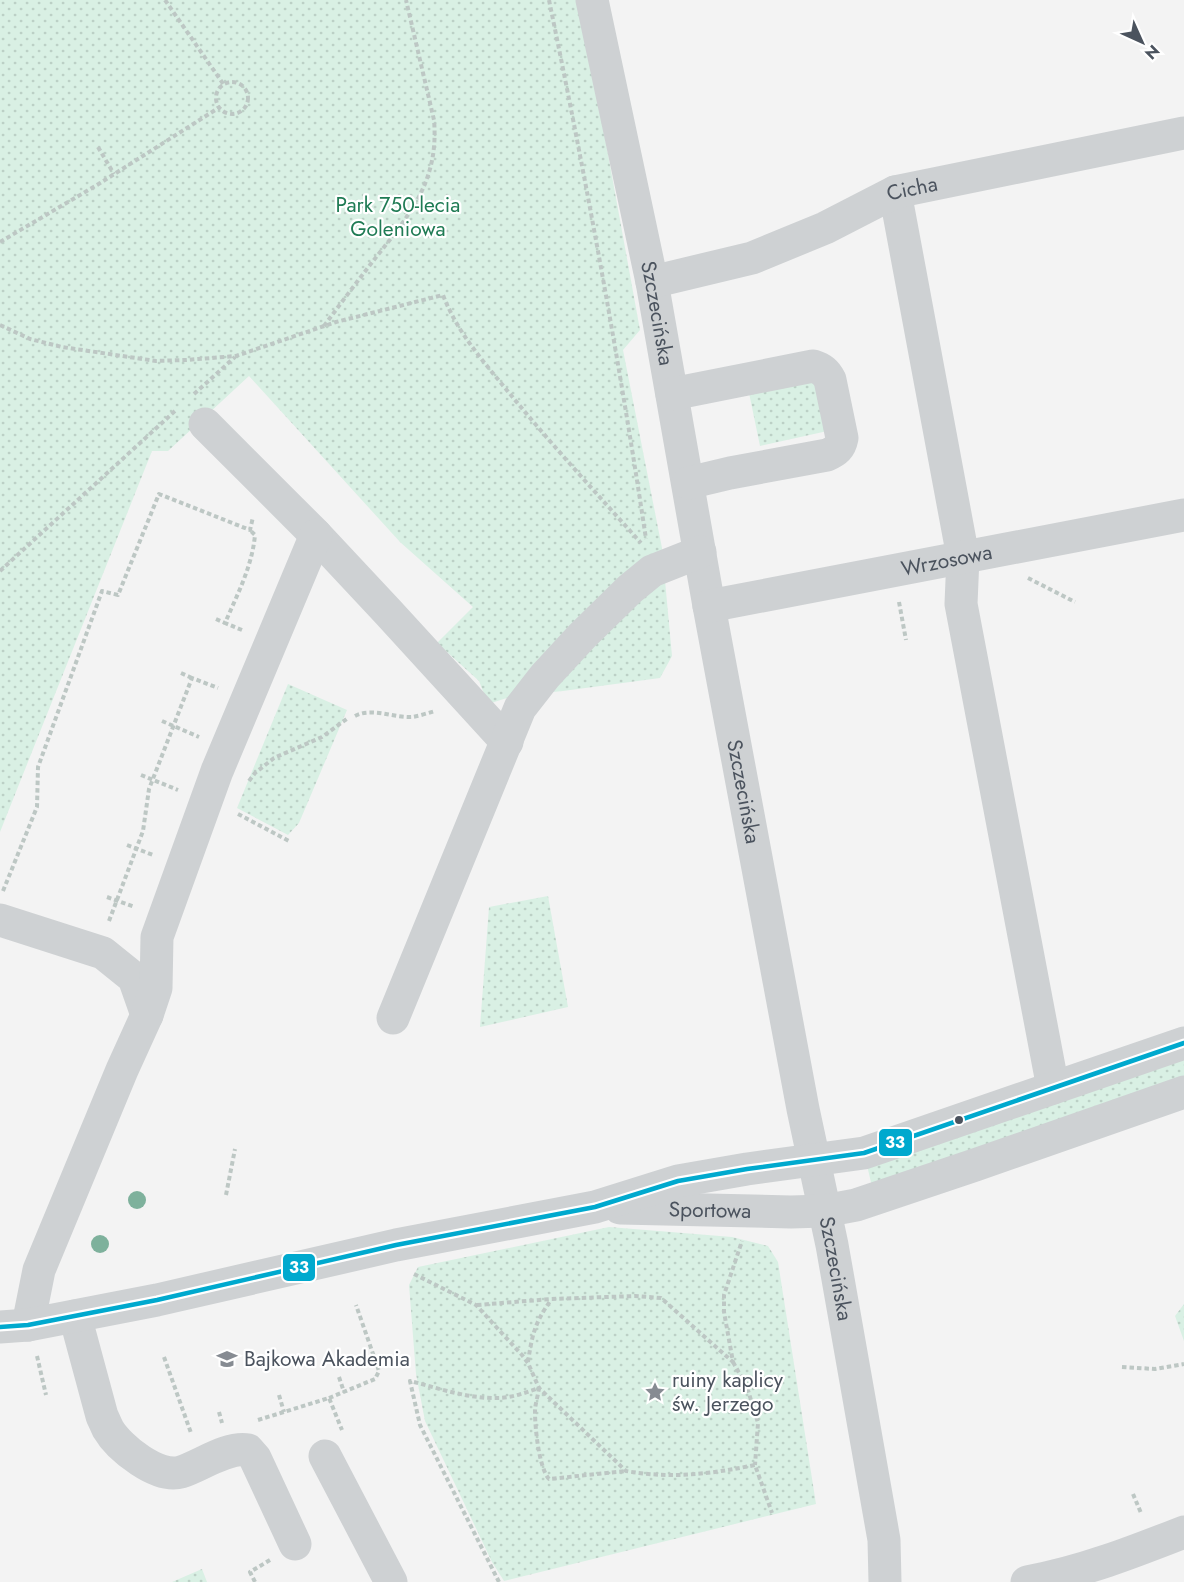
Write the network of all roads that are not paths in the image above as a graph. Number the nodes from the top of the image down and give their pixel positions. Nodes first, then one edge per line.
1 (592, 0) edge
2 (1184, 133) edge
3 (895, 192) junction
4 (652, 282) junction
5 (672, 394) junction
6 (190, 411) road end
7 (688, 483) junction
8 (1184, 515) edge
9 (316, 536) junction
10 (700, 552) junction
11 (963, 557) junction
12 (709, 606) junction
13 (507, 742) junction
14 (0, 920) edge
15 (147, 1015) junction
16 (393, 1018) dead end
17 (1184, 1043) edge
18 (1053, 1088) junction
19 (1184, 1092) edge
20 (814, 1161) junction
21 (595, 1207) junction
22 (824, 1210) junction
23 (75, 1316) junction
24 (14, 1326) edge
25 (334, 1444) road end
26 (1184, 1532) edge
27 (295, 1544) dead end
28 (391, 1582) edge
29 (885, 1582) edge
30 (1027, 1582) edge

1 - 4 street, Szczecińska
2 - 3 street, Cicha
3 - 4 street, Cicha
3 - 11 street
4 - 5 street, Szczecińska
5 - 7 street, Szczecińska
5 - 7 street
6 - 9 street
7 - 10 street, Szczecińska
8 - 11 street, Wrzosowa
9 - 13 street
9 - 15 street
10 - 12 street, Szczecińska
10 - 13 street
11 - 12 street, Wrzosowa
11 - 18 street
12 - 20 street, Szczecińska
13 - 16 street
14 - 15 street
15 - 24 street
17 - 18 street, Sportowa
18 - 20 street, Sportowa
19 - 22 street, Sportowa
20 - 21 street, Sportowa
20 - 22 street, Szczecińska
21 - 22 street, Sportowa
21 - 23 street, Sportowa
22 - 29 street, Szczecińska
23 - 24 street, Sportowa
23 - 27 street
25 - 28 street
26 - 30 street

